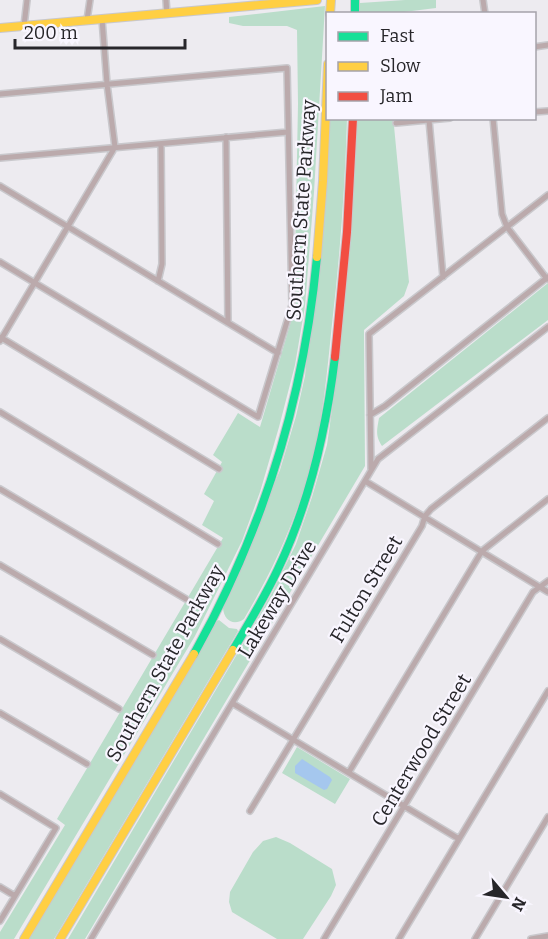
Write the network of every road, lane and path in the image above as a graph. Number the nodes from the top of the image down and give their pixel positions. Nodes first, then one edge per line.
1 (27, 0) edge
2 (90, 0) edge
3 (166, 0) edge
4 (317, 0) edge
5 (309, 1) edge
6 (167, 14) junction
7 (102, 19) junction
8 (87, 20) junction
9 (24, 26) junction
10 (0, 28) edge
11 (107, 84) junction
12 (326, 85) edge
13 (0, 94) edge
14 (353, 120) edge
15 (429, 120) joint
16 (493, 120) edge
17 (396, 123) dead end
18 (288, 132) junction
19 (226, 137) junction
20 (161, 144) junction
21 (115, 147) junction
22 (0, 158) edge
23 (0, 186) edge
24 (548, 195) edge
25 (68, 227) junction
26 (507, 227) junction
27 (0, 262) edge
28 (443, 277) junction
29 (547, 278) edge
30 (158, 281) junction
31 (35, 283) junction
32 (228, 323) junction
33 (548, 327) edge
34 (1, 338) edge
35 (278, 353) junction
36 (0, 412) edge
37 (370, 415) junction
38 (548, 418) edge
39 (219, 469) dead end
40 (371, 470) junction
41 (365, 481) junction
42 (0, 489) edge
43 (548, 499) edge
44 (425, 516) junction
45 (218, 544) dead end
46 (482, 551) junction
47 (0, 565) edge
48 (548, 581) edge
49 (539, 586) junction
50 (548, 592) edge
51 (186, 599) dead end
52 (0, 639) edge
53 (153, 655) dead end
54 (548, 691) edge
55 (232, 703) junction
56 (119, 709) dead end
57 (0, 713) edge
58 (294, 740) junction
59 (87, 764) dead end
60 (349, 772) junction
61 (0, 794) edge
62 (404, 806) junction
63 (250, 811) dead end
64 (548, 817) edge
65 (459, 839) junction
66 (0, 887) edge
67 (15, 896) junction
68 (0, 921) edge
69 (548, 936) edge
70 (24, 939) edge
71 (60, 939) edge
72 (91, 939) edge
73 (324, 939) edge
74 (399, 939) edge
75 (475, 939) edge
76 (531, 939) edge

1 - 9 street
2 - 8 street
3 - 6 street
4 - 5 main road
5 - 6 main road
6 - 7 main road
7 - 8 main road
7 - 11 street
8 - 9 main road
9 - 10 main road
11 - 13 street
11 - 18 street
11 - 21 street
12 - 70 main road, Southern State Parkway
14 - 71 main road
15 - 17 street
15 - 28 street
16 - 26 street
18 - 19 street
18 - 35 street
19 - 20 street
19 - 32 street
20 - 21 street
20 - 30 street
21 - 22 street
21 - 25 street
23 - 25 street
24 - 26 street
25 - 30 street
25 - 31 street
26 - 28 street
26 - 29 street
27 - 31 street
28 - 37 street
29 - 37 street
30 - 32 street
31 - 34 street
31 - 35 street
32 - 35 street
33 - 40 street, Lakeway Drive
34 - 39 street
36 - 45 street
37 - 40 street
38 - 44 street, Fulton Street
40 - 41 street, Lakeway Drive
41 - 44 street
41 - 55 street, Lakeway Drive
42 - 51 street
43 - 46 street
44 - 46 street
44 - 58 street, Fulton Street
46 - 49 street
46 - 60 street
47 - 53 street
48 - 49 street, Centerwood Street
49 - 50 street
49 - 62 street, Centerwood Street
52 - 56 street
54 - 65 street
55 - 58 street
55 - 72 street, Lakeway Drive
57 - 59 street
58 - 60 street
58 - 63 street, Fulton Street
60 - 62 street
61 - 67 street
62 - 65 street
62 - 73 street, Centerwood Street
64 - 75 street
65 - 74 street
66 - 67 street
67 - 68 street
69 - 76 street

